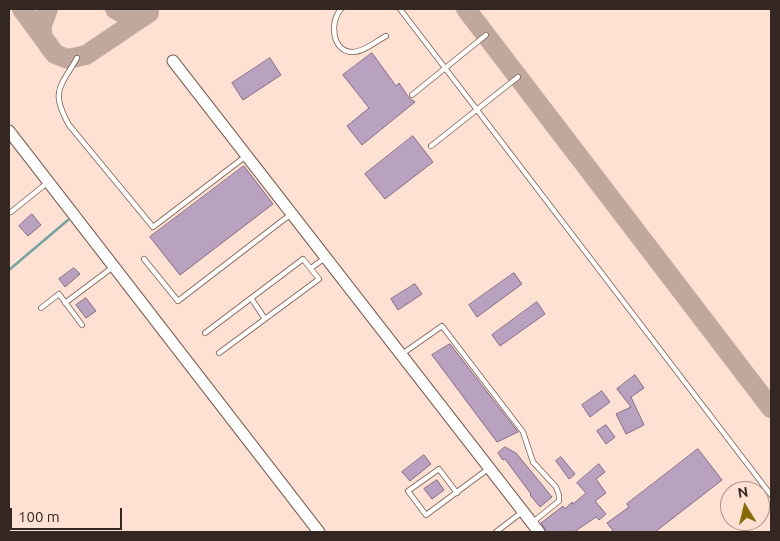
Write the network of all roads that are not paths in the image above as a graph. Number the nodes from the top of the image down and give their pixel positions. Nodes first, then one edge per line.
1 (341, 9) edge
2 (400, 9) edge
3 (386, 36) dead end
4 (486, 36) dead end
5 (77, 58) dead end
6 (173, 61) dead end
7 (445, 68) junction
8 (518, 77) dead end
9 (412, 95) dead end
10 (478, 110) junction
11 (9, 131) edge
12 (431, 146) dead end
13 (246, 156) junction
14 (48, 182) junction
15 (11, 212) dead end
16 (291, 214) junction
17 (326, 258) junction
18 (144, 259) dead end
19 (112, 267) junction
20 (311, 268) junction
21 (251, 298) junction
22 (65, 303) junction
23 (41, 308) dead end
24 (265, 319) junction
25 (82, 325) dead end
26 (205, 333) dead end
27 (219, 353) dead end
28 (400, 354) junction
29 (489, 469) junction
30 (456, 493) junction
31 (771, 494) edge
32 (522, 512) junction
33 (535, 528) edge
34 (319, 532) edge
35 (496, 532) edge

1 - 3 lane
2 - 7 lane
4 - 7 lane
5 - 13 lane
6 - 13 street
7 - 9 lane
7 - 10 lane
8 - 10 lane
10 - 12 lane
10 - 31 lane
11 - 14 street
13 - 16 street
14 - 15 lane
14 - 19 street
16 - 17 street
16 - 18 lane
17 - 20 lane
17 - 28 street
19 - 22 lane
19 - 34 street
20 - 21 lane
20 - 24 lane
21 - 24 lane
21 - 26 lane
22 - 23 lane
22 - 25 lane
24 - 27 lane
28 - 29 street
28 - 33 lane
29 - 30 lane
29 - 32 street
30 - 30 lane
32 - 33 street
32 - 35 lane

